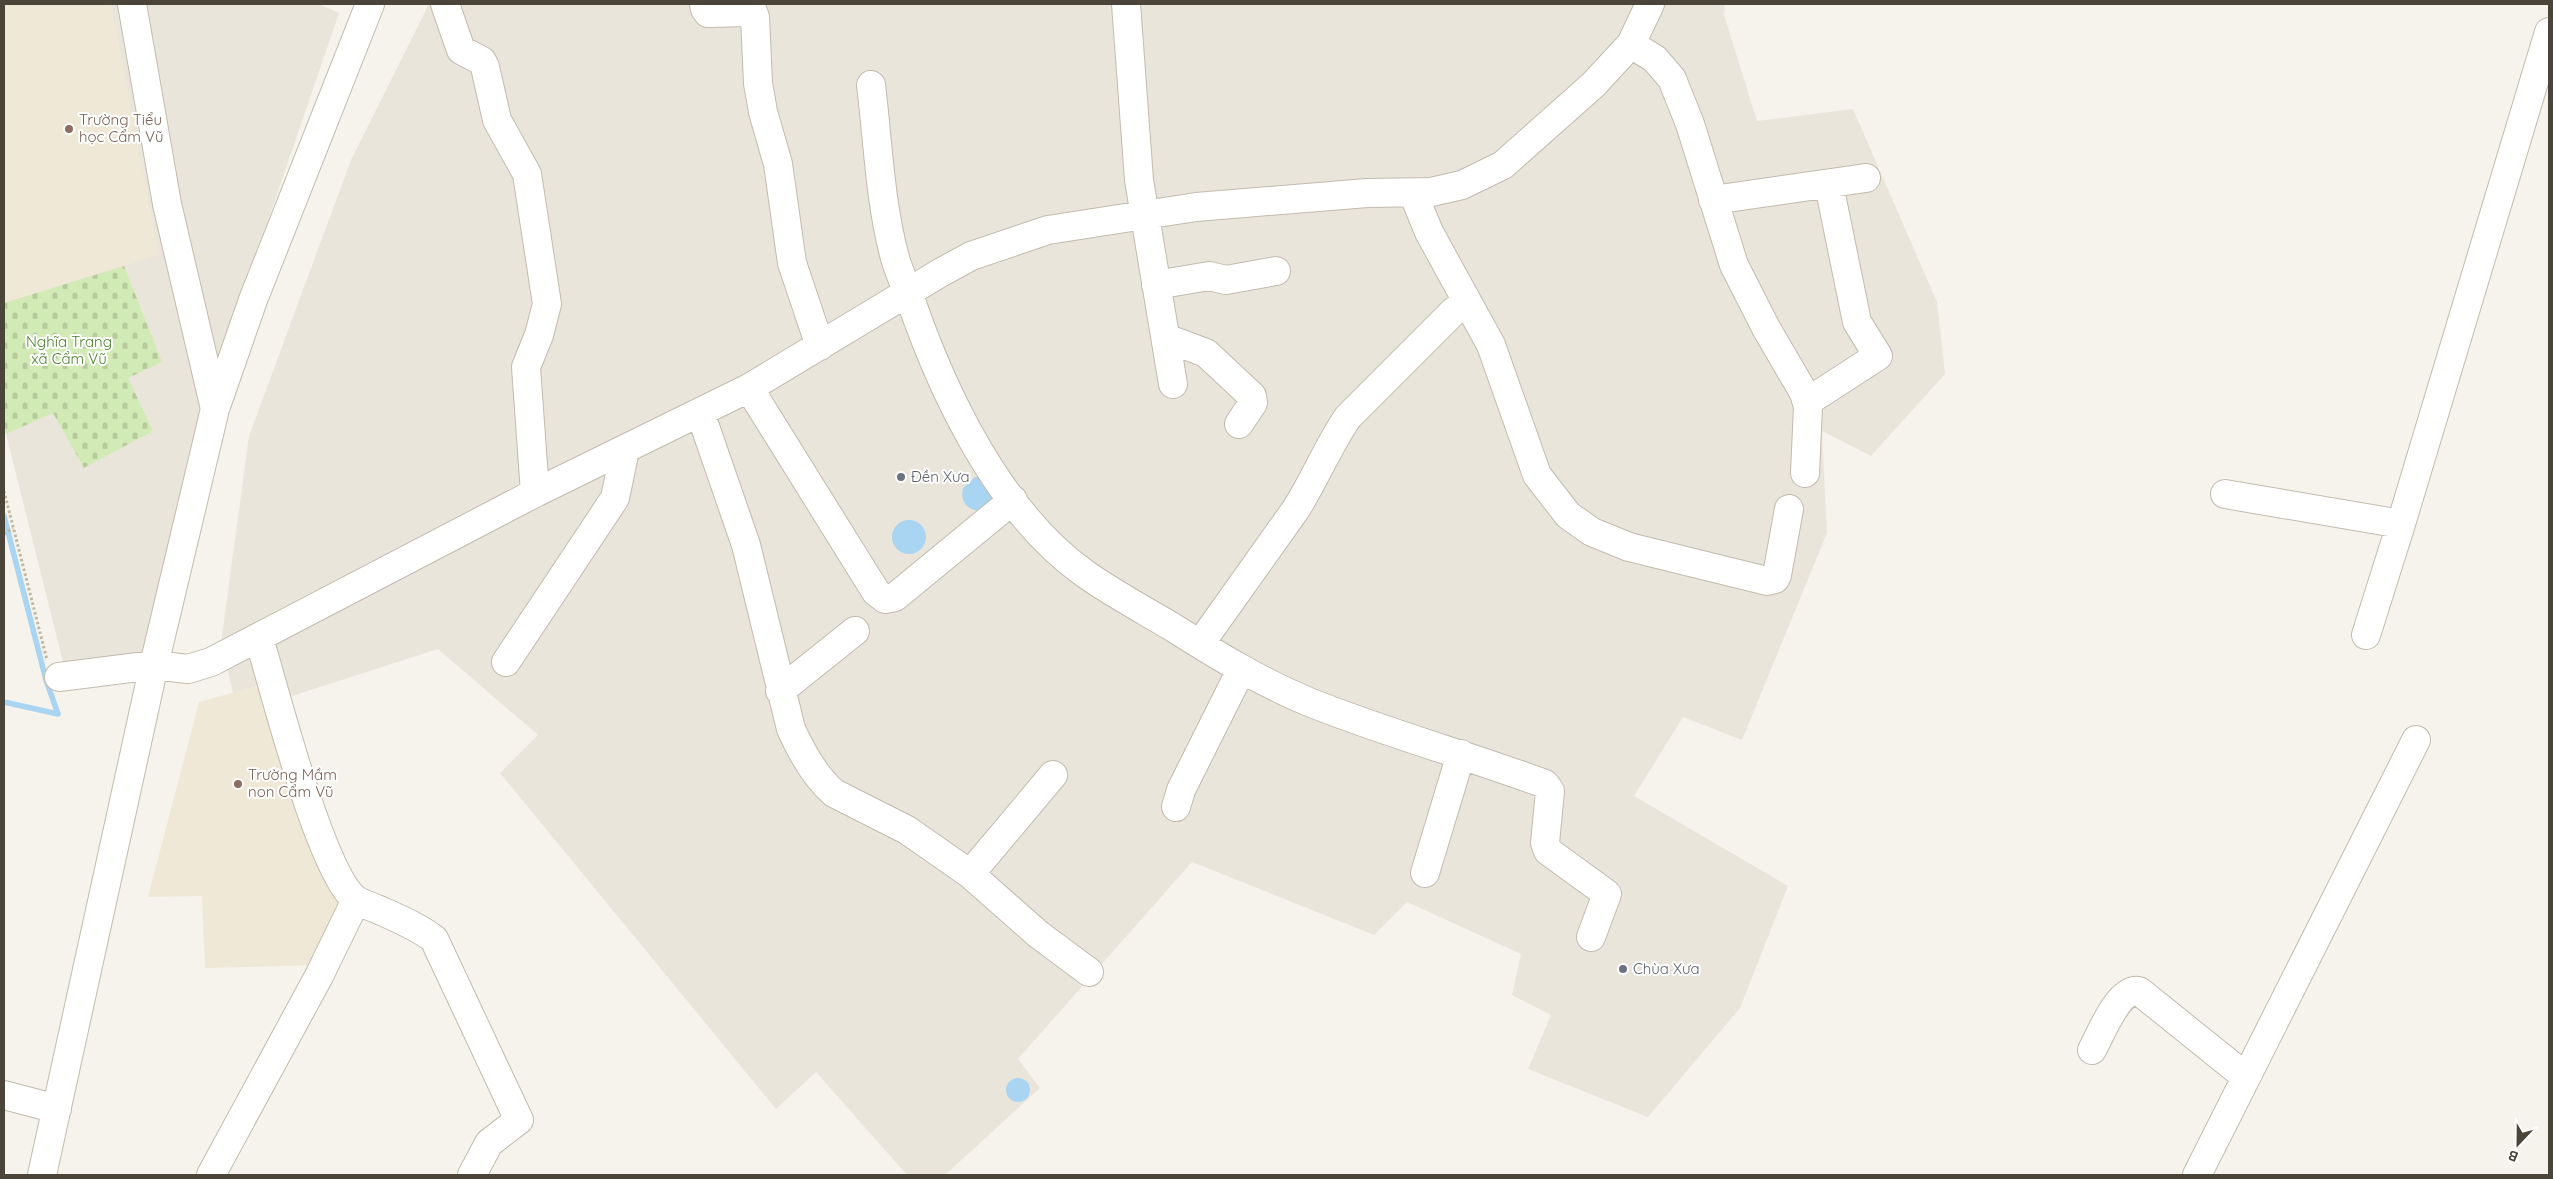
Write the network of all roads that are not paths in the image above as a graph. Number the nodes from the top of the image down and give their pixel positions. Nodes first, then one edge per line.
1 (132, 4) edge
2 (370, 4) edge
3 (445, 4) edge
4 (704, 4) edge
5 (1126, 4) edge
6 (1650, 4) edge
7 (2549, 32) edge
8 (1631, 44) junction
9 (871, 85) dead end
10 (1866, 178) dead end
11 (1829, 185) junction
12 (1413, 193) junction
13 (1713, 200) junction
14 (1145, 215) junction
15 (1276, 271) dead end
16 (1156, 285) junction
17 (908, 292) junction
18 (1467, 301) junction
19 (1166, 338) junction
20 (820, 346) junction
21 (1173, 384) dead end
22 (749, 388) junction
23 (1806, 402) junction
24 (216, 409) junction
25 (700, 412) junction
26 (1239, 424) dead end
27 (625, 450) junction
28 (1806, 472) dead end
29 (536, 494) junction
30 (2225, 494) dead end
31 (1013, 500) junction
32 (1789, 509) dead end
33 (2401, 524) junction
34 (855, 631) dead end
35 (2366, 635) dead end
36 (259, 638) junction
37 (1200, 644) junction
38 (506, 662) dead end
39 (154, 665) junction
40 (1241, 670) junction
41 (59, 677) road end
42 (780, 691) junction
43 (2416, 740) dead end
44 (1461, 754) junction
45 (1053, 775) dead end
46 (1176, 807) dead end
47 (1425, 873) dead end
48 (970, 874) junction
49 (356, 900) junction
50 (1591, 937) dead end
51 (1088, 972) dead end
52 (2092, 1050) dead end
53 (2246, 1077) junction
54 (4, 1095) edge
55 (56, 1109) junction
56 (42, 1175) edge
57 (211, 1175) edge
58 (472, 1175) edge
59 (2197, 1175) edge

1 - 24 street
2 - 24 street
3 - 29 street
4 - 20 street
5 - 14 street
6 - 8 street
7 - 33 street
8 - 12 street
8 - 13 street
9 - 17 street
10 - 11 street
11 - 13 street
11 - 23 street
12 - 14 street
12 - 18 street
13 - 23 street
14 - 16 street
14 - 17 street
15 - 16 street
16 - 19 street
17 - 20 street
17 - 31 street
18 - 32 street
18 - 37 street
19 - 21 street
19 - 26 street
20 - 22 street
22 - 25 street
22 - 31 street
23 - 28 street
24 - 39 street
25 - 27 street
25 - 42 street
27 - 29 street
27 - 38 street
29 - 36 street
30 - 33 street
31 - 37 street
33 - 35 street
34 - 42 street
36 - 39 street
36 - 49 street
37 - 40 street
39 - 41 street
39 - 55 street
40 - 44 street
40 - 46 street
42 - 48 street
43 - 53 street
44 - 47 street
44 - 50 street
45 - 48 street
48 - 51 street
49 - 57 street
49 - 58 street
52 - 53 street
53 - 59 street
54 - 55 street
55 - 56 street

